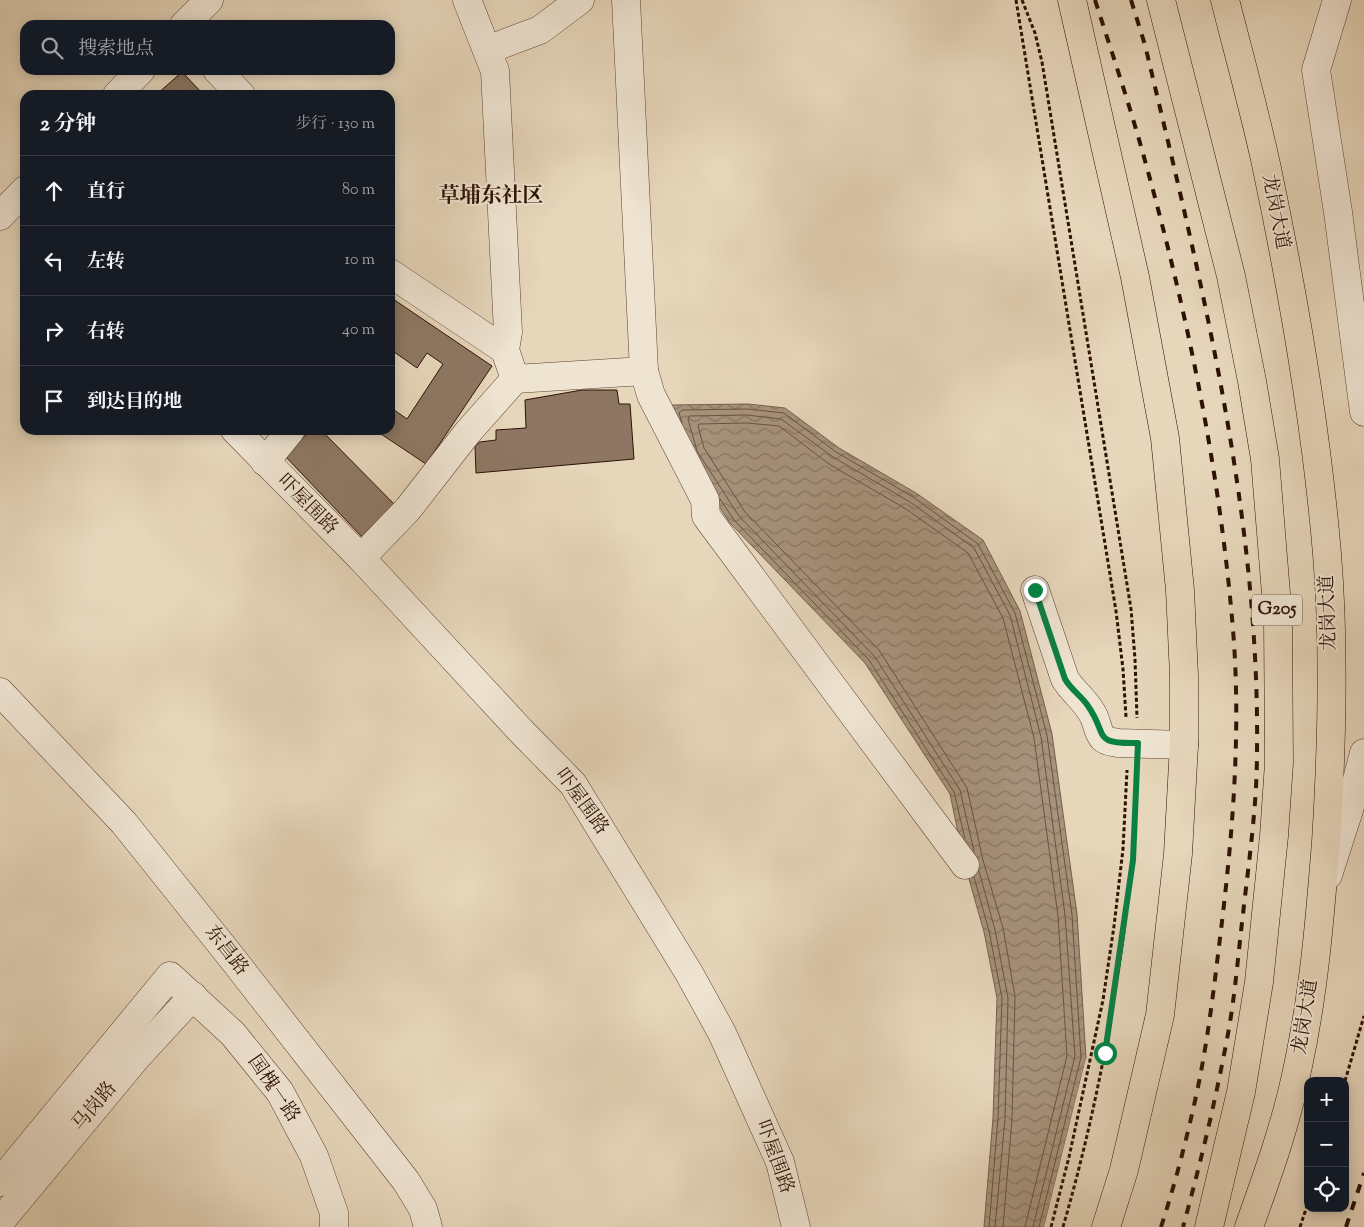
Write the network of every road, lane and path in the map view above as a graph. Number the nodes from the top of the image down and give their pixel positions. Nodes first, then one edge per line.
1 (209, 0) edge
2 (467, 0) edge
3 (580, 0) edge
4 (626, 0) edge
5 (1016, 0) edge
6 (1022, 0) edge
7 (1072, 0) edge
8 (1161, 0) edge
9 (1225, 0) edge
10 (1336, 0) edge
11 (189, 15) edge
12 (487, 50) junction
13 (136, 75) edge
14 (222, 75) edge
15 (122, 90) edge
16 (236, 90) edge
17 (20, 195) edge
18 (0, 216) edge
19 (395, 280) edge
20 (505, 350) junction
21 (644, 371) junction
22 (515, 379) junction
23 (1364, 412) edge
24 (240, 435) edge
25 (287, 435) edge
26 (264, 462) junction
27 (361, 558) junction
28 (1035, 590) dead end
29 (0, 692) edge
30 (1131, 742) junction
31 (1184, 745) junction
32 (1364, 753) edge
33 (965, 865) dead end
34 (1322, 895) junction
35 (170, 976) joint
36 (193, 996) junction
37 (1364, 1016) edge
38 (1346, 1077) edge
39 (0, 1182) edge
40 (1305, 1212) edge
41 (0, 1222) edge
42 (334, 1227) edge
43 (428, 1227) edge
44 (796, 1227) edge
45 (1050, 1227) edge
46 (1063, 1227) edge
47 (1106, 1227) edge
48 (1209, 1227) edge
49 (1249, 1227) edge
50 (1300, 1227) edge

1 - 11 street
2 - 12 street
3 - 12 street
4 - 21 street
5 - 30 path
6 - 30 path
7 - 31 main road
8 - 48 main road, G205
9 - 34 main road, 龙岗大道
10 - 23 street
12 - 20 street
13 - 15 street
14 - 16 street
17 - 18 street
19 - 20 street
20 - 22 street
21 - 22 street
21 - 33 street
22 - 27 street
24 - 26 street, 吓屋围路
25 - 26 street
26 - 27 street, 吓屋围路
27 - 44 street, 吓屋围路
28 - 30 street
29 - 43 street, 东昌路
30 - 31 street
30 - 45 path
30 - 46 path
31 - 47 main road
32 - 34 street
34 - 49 main road, 龙岗大道
35 - 36 street, 国槐一路
35 - 39 street, 马岗路
36 - 41 street, 马岗路
36 - 42 street, 国槐一路
37 - 38 path
40 - 50 path

